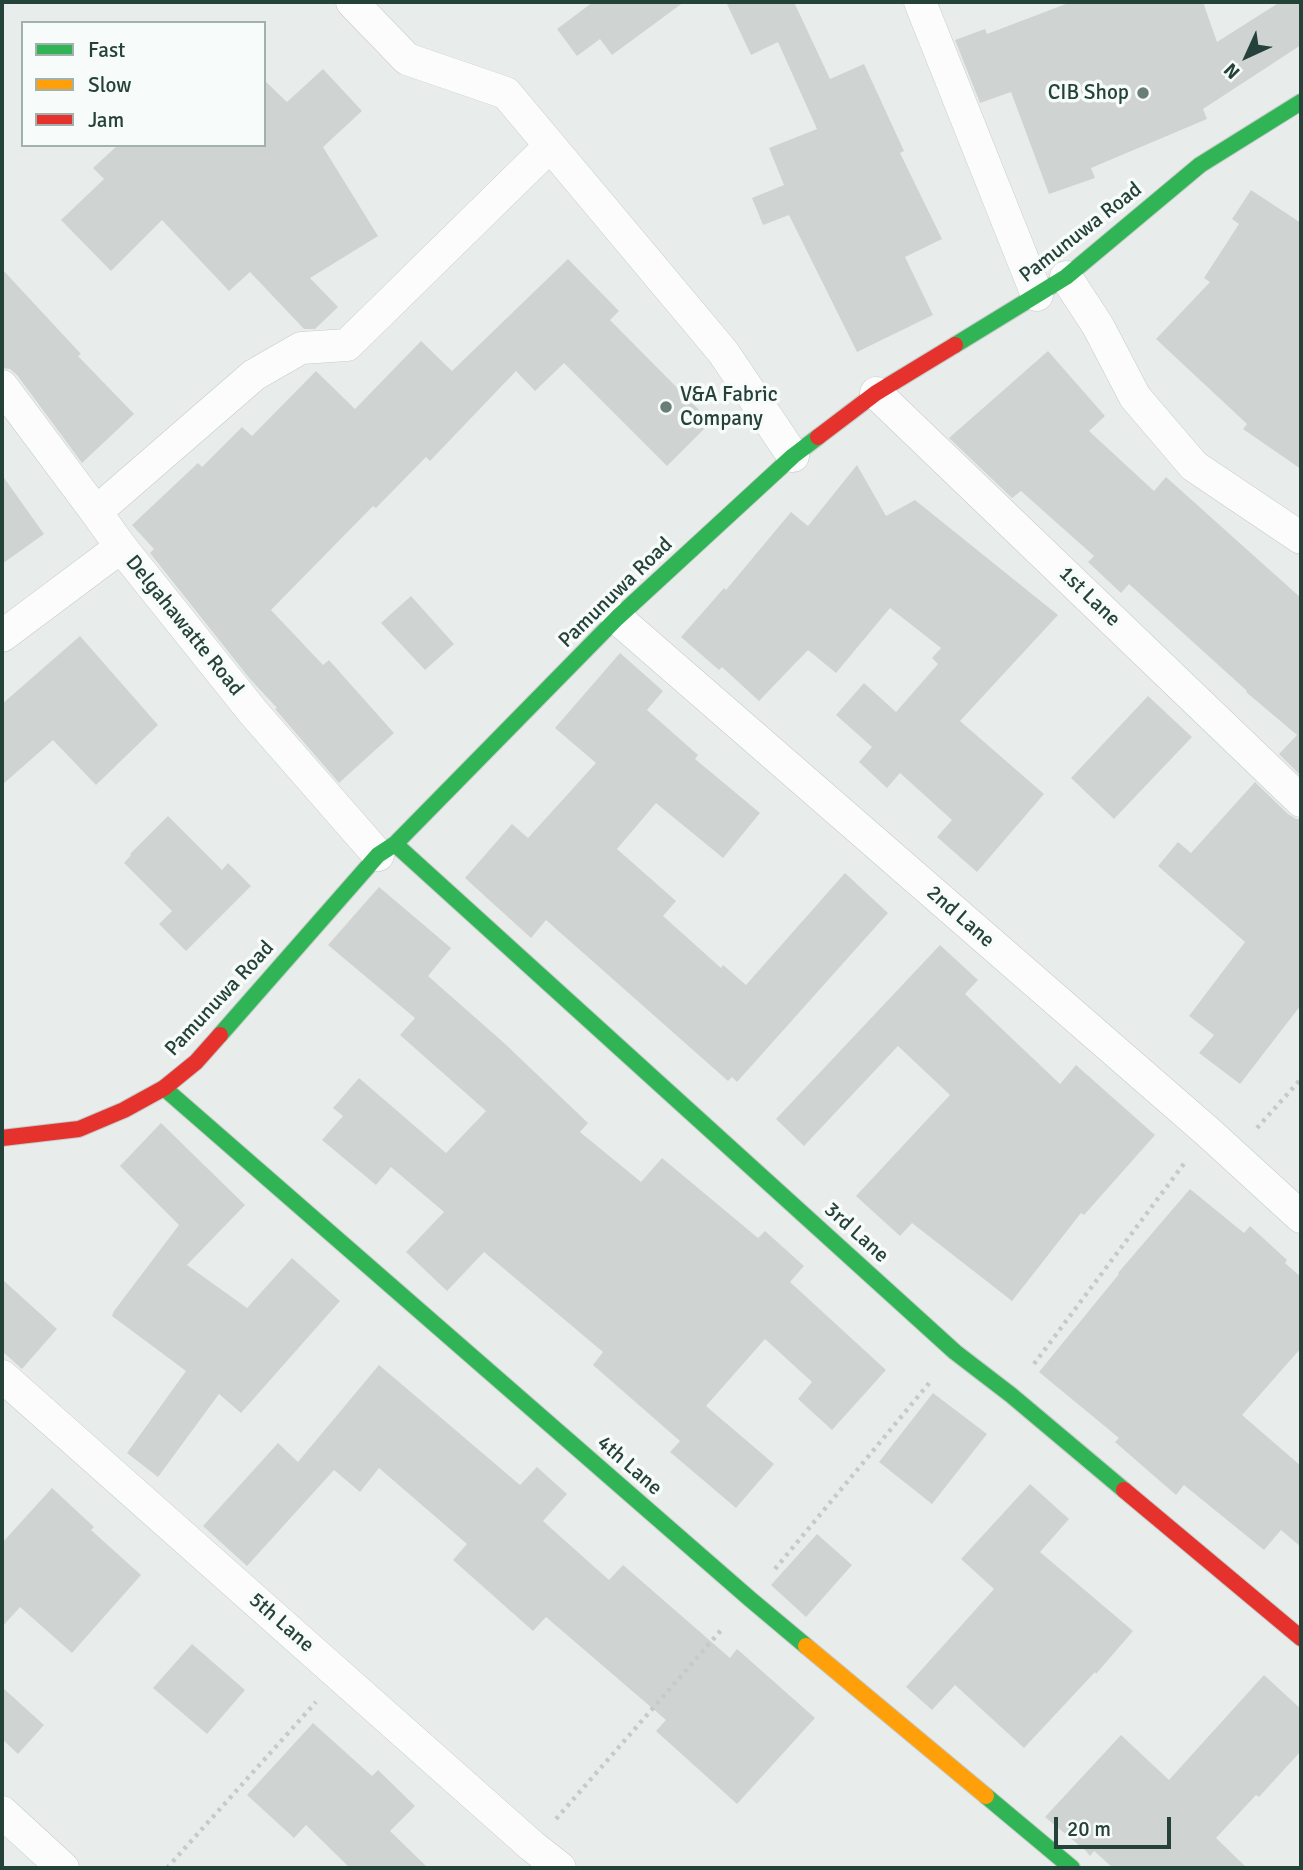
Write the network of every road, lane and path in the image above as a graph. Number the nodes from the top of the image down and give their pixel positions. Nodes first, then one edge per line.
1 (352, 2) edge
2 (920, 2) edge
3 (1301, 102) edge
4 (550, 146) junction
5 (1066, 276) junction
6 (1037, 295) junction
7 (2, 386) edge
8 (876, 393) junction
9 (793, 456) junction
10 (96, 512) junction
11 (1301, 538) edge
12 (121, 547) junction
13 (617, 618) junction
14 (2, 636) edge
15 (1301, 801) edge
16 (387, 850) junction
17 (1301, 1079) edge
18 (164, 1088) junction
19 (1208, 1132) junction
20 (2, 1138) edge
21 (1232, 1154) junction
22 (1301, 1217) edge
23 (955, 1352) junction
24 (2, 1376) edge
25 (1011, 1395) junction
26 (749, 1599) junction
27 (1301, 1638) edge
28 (340, 1675) junction
29 (2, 1812) edge
30 (532, 1846) junction
31 (64, 1868) edge
32 (167, 1868) edge
33 (560, 1868) edge
34 (1072, 1868) edge

1 - 4 street
2 - 6 street
3 - 5 street, Pamunuwa Road
4 - 9 street
4 - 10 street
5 - 6 street, Pamunuwa Road
5 - 11 street
6 - 8 street, Pamunuwa Road
7 - 10 street, Delgahawatte Road
8 - 9 street, Pamunuwa Road
8 - 15 street, 1st Lane
9 - 13 street, Pamunuwa Road
10 - 12 street, Delgahawatte Road
12 - 14 street
12 - 16 street, Delgahawatte Road
13 - 16 street, Pamunuwa Road
13 - 19 street, 2nd Lane
16 - 18 street, Pamunuwa Road
16 - 23 street, 3rd Lane
17 - 21 path
18 - 20 street, Pamunuwa Road
18 - 26 street, 4th Lane
19 - 21 street, 2nd Lane
19 - 25 path
21 - 22 street, 2nd Lane
23 - 25 street, 3rd Lane
23 - 26 path
24 - 28 street, 5th Lane
25 - 27 street, 3rd Lane
26 - 30 path
26 - 34 street, 4th Lane
28 - 30 street, 5th Lane
28 - 32 path
29 - 31 street
30 - 33 street, 5th Lane

